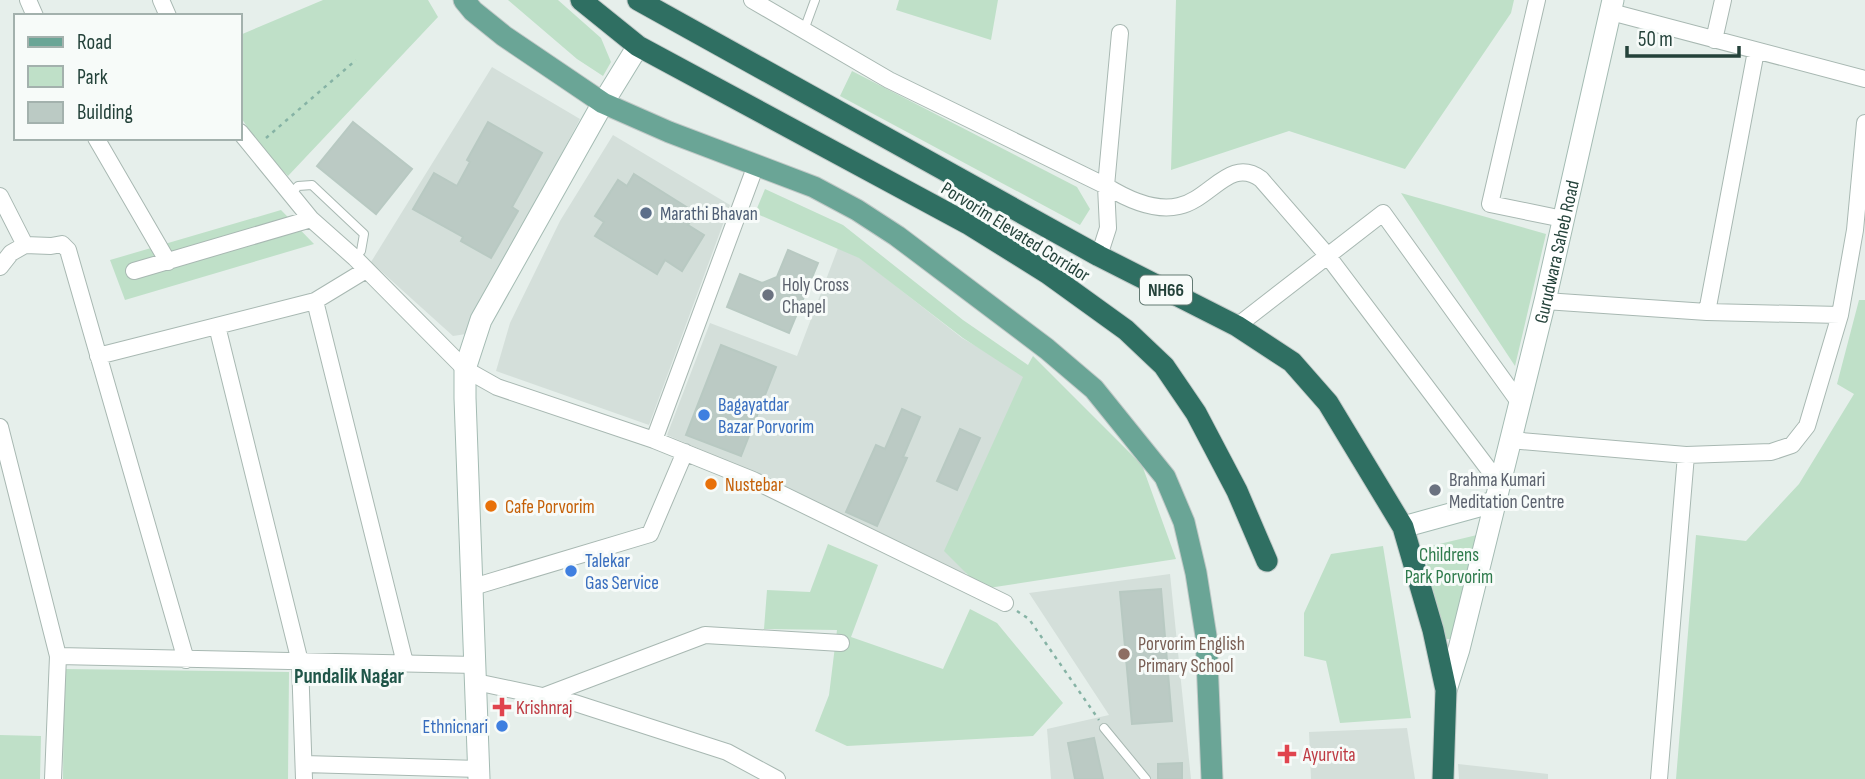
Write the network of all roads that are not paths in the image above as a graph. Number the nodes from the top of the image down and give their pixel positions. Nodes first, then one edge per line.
1 (464, 0) edge
2 (581, 0) edge
3 (638, 0) edge
4 (752, 0) edge
5 (815, 0) edge
6 (1537, 0) edge
7 (1723, 0) edge
8 (1612, 6) edge
9 (804, 30) junction
10 (1120, 33) dead end
11 (1714, 40) junction
12 (638, 46) junction
13 (1756, 51) junction
14 (1865, 79) edge
15 (603, 103) junction
16 (1865, 123) edge
17 (242, 134) edge
18 (97, 140) edge
19 (756, 165) junction
20 (1106, 187) junction
21 (290, 195) junction
22 (0, 196) edge
23 (311, 219) junction
24 (1563, 219) junction
25 (1860, 231) edge
26 (25, 245) junction
27 (1327, 255) junction
28 (1099, 256) junction
29 (167, 262) junction
30 (361, 264) junction
31 (0, 267) edge
32 (134, 271) dead end
33 (1545, 300) junction
34 (315, 301) junction
35 (1707, 312) junction
36 (1840, 315) junction
37 (217, 326) junction
38 (1237, 326) junction
39 (98, 356) junction
40 (466, 369) junction
41 (1519, 402) junction
42 (0, 427) edge
43 (654, 440) junction
44 (1510, 440) junction
45 (685, 452) junction
46 (1686, 455) junction
47 (1496, 492) junction
48 (1403, 527) junction
49 (1267, 561) dead end
50 (473, 587) junction
51 (1004, 603) road end
52 (841, 643) dead end
53 (58, 656) junction
54 (186, 660) junction
55 (300, 662) junction
56 (405, 663) junction
57 (476, 673) junction
58 (1446, 690) junction
59 (544, 696) junction
60 (1104, 728) road end
61 (304, 771) edge
62 (479, 774) edge
63 (53, 779) edge
64 (777, 779) edge
65 (1146, 779) edge
66 (1212, 779) edge
67 (1443, 779) edge
68 (1659, 779) edge

1 - 15 main road
2 - 12 highway, Porvorim Elevated Corridor
3 - 28 highway, NH66
4 - 9 street
5 - 9 lane
6 - 24 street
7 - 11 street
8 - 11 street
8 - 24 street, Gurudwara Saheb Road
9 - 20 street
10 - 20 street
11 - 13 street
12 - 15 street
12 - 49 highway, Porvorim Elevated Corridor
13 - 14 street
13 - 35 street
15 - 19 main road
15 - 40 street
16 - 25 street
17 - 21 street
18 - 29 street
19 - 43 street
19 - 66 main road
20 - 27 street
20 - 28 street
21 - 23 street
21 - 30 lane
22 - 26 street
23 - 29 street
23 - 30 street
24 - 33 street, Gurudwara Saheb Road
25 - 36 street
26 - 31 street
26 - 39 street
27 - 38 street
27 - 41 street
27 - 47 street
28 - 38 highway, NH66
29 - 32 street
30 - 34 street
30 - 40 street
33 - 35 street
33 - 41 street, Gurudwara Saheb Road
34 - 37 street
34 - 56 street
35 - 36 street
36 - 46 street
37 - 39 street
37 - 55 street
38 - 48 highway, NH66
39 - 54 street
40 - 43 street
40 - 50 street
41 - 44 street, Gurudwara Saheb Road
42 - 53 street
43 - 45 street
44 - 46 street
44 - 47 street, Gurudwara Saheb Road
45 - 50 street
45 - 51 street
46 - 68 street
47 - 48 street
47 - 58 street, Gurudwara Saheb Road
48 - 58 highway, NH66
50 - 57 street
52 - 59 street
53 - 54 street
53 - 63 street
54 - 55 street
55 - 56 street
55 - 61 street
56 - 57 street
57 - 59 street
57 - 62 street
58 - 67 highway, NH66
59 - 64 street
60 - 65 lane
61 - 62 street

